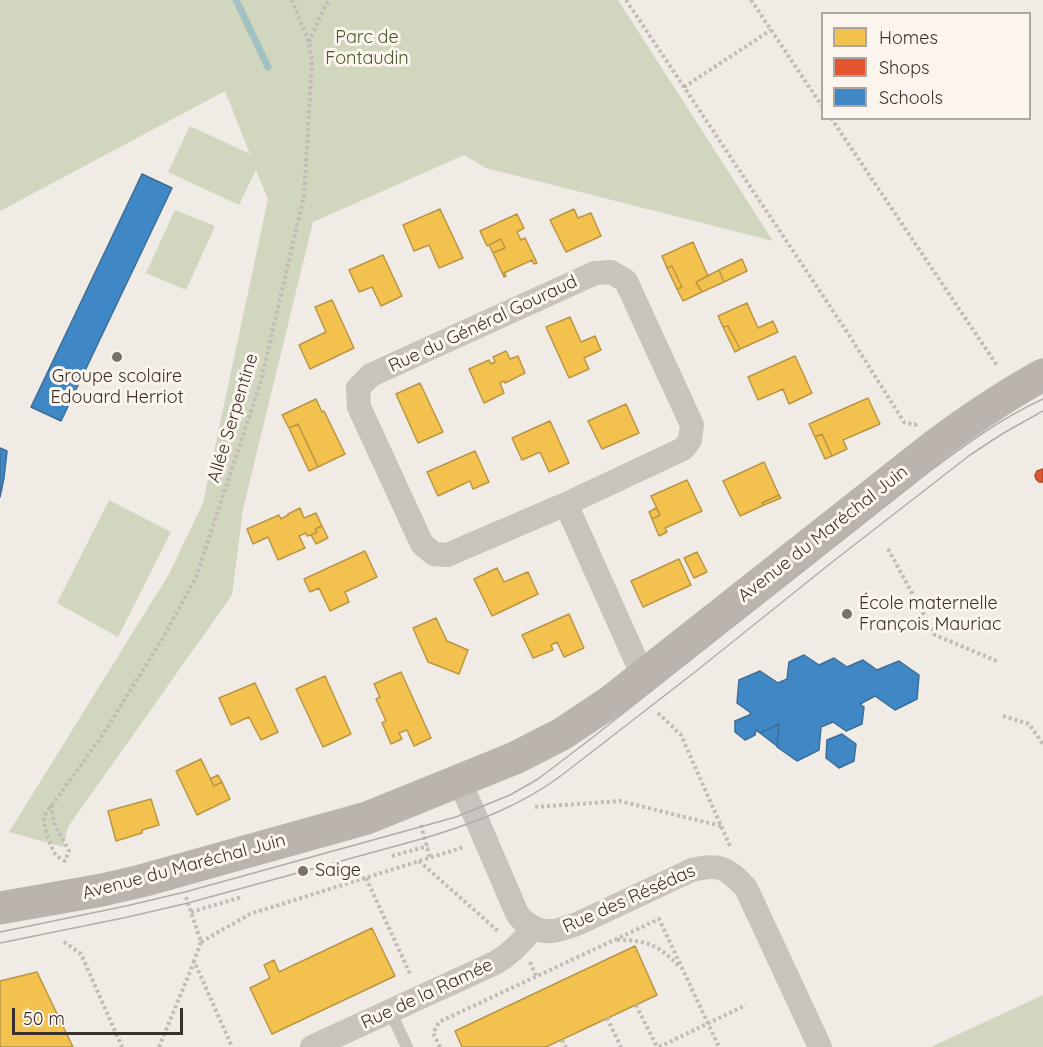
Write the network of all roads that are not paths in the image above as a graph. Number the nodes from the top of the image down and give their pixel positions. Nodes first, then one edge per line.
1 (1043, 375) edge
2 (566, 504) junction
3 (643, 676) junction
4 (463, 789) junction
5 (0, 908) edge
6 (533, 929) junction
7 (390, 1011) junction
8 (312, 1047) edge
9 (407, 1047) edge
10 (820, 1047) edge

1 - 3 main road, Avenue du Maréchal Juin
2 - 2 street, Rue du Général Gouraud
2 - 3 street
3 - 4 main road, Avenue du Maréchal Juin
4 - 5 main road, Avenue du Maréchal Juin
4 - 6 street
6 - 7 street, Rue de la Ramée
6 - 10 street, Rue des Résédas
7 - 8 street, Rue de la Ramée
7 - 9 lane

